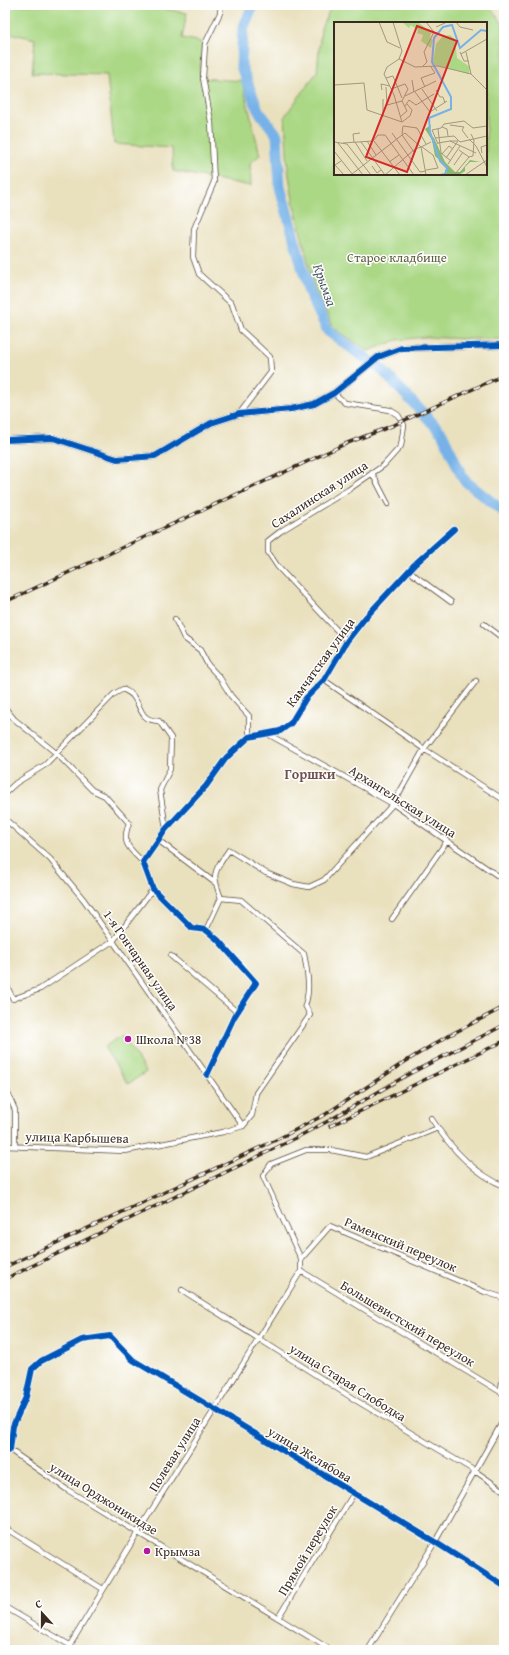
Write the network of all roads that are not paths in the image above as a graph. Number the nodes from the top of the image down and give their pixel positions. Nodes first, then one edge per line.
1 (221, 5) edge
2 (504, 345) edge
3 (334, 393) junction
4 (238, 414) junction
5 (5, 440) edge
6 (372, 473) junction
7 (388, 504) dead end
8 (454, 530) dead end
9 (410, 569) junction
10 (451, 602) dead end
11 (175, 619) dead end
12 (484, 624) dead end
13 (504, 639) edge
14 (347, 641) junction
15 (324, 680) junction
16 (476, 681) dead end
17 (5, 708) edge
18 (266, 733) junction
19 (249, 738) junction
20 (424, 749) junction
21 (56, 753) junction
22 (5, 793) edge
23 (504, 800) edge
24 (392, 804) junction
25 (5, 820) edge
26 (166, 830) junction
27 (158, 840) junction
28 (447, 841) junction
29 (142, 862) junction
30 (504, 880) edge
31 (214, 882) junction
32 (153, 889) junction
33 (221, 898) junction
34 (392, 918) dead end
35 (206, 930) junction
36 (114, 940) junction
37 (171, 956) dead end
38 (5, 982) edge
39 (237, 1012) junction
40 (207, 1075) junction
41 (5, 1087) edge
42 (432, 1118) dead end
43 (243, 1126) junction
44 (438, 1128) junction
45 (5, 1146) edge
46 (15, 1146) junction
47 (504, 1186) edge
48 (301, 1259) junction
49 (301, 1271) junction
50 (182, 1290) dead end
51 (504, 1298) edge
52 (259, 1340) junction
53 (504, 1370) edge
54 (504, 1393) edge
55 (215, 1410) junction
56 (504, 1419) edge
57 (10, 1450) junction
58 (5, 1452) edge
59 (474, 1471) junction
60 (504, 1491) edge
61 (354, 1493) junction
62 (5, 1528) edge
63 (138, 1532) junction
64 (435, 1542) junction
65 (504, 1586) edge
66 (103, 1589) junction
67 (5, 1607) edge
68 (278, 1618) junction
69 (70, 1645) junction
70 (67, 1650) edge
71 (78, 1650) edge
72 (331, 1650) edge
73 (368, 1650) edge

1 - 4 street
2 - 3 street
3 - 4 street
3 - 6 street, Сахалинская улица
4 - 5 street
6 - 7 street
6 - 14 street, Сахалинская улица
8 - 9 street, Камчатская улица
9 - 10 street
9 - 14 street, Камчатская улица
11 - 19 street
12 - 13 street
14 - 15 street, Камчатская улица
15 - 18 street, Камчатская улица
15 - 20 street
16 - 20 street
17 - 21 street
18 - 19 street, Камчатская улица
18 - 24 street, Архангельская улица
19 - 26 street, Камчатская улица
20 - 23 street
20 - 24 street
21 - 22 street
21 - 26 street
21 - 29 street
24 - 28 street, Архангельская улица
24 - 31 street
25 - 36 street, 1-я Гончарная улица
26 - 27 street, Камчатская улица
27 - 29 street, Камчатская улица
27 - 31 street
28 - 30 street, Архангельская улица
28 - 34 street
29 - 32 street
31 - 33 street
32 - 35 street
32 - 36 street
33 - 35 street
33 - 43 street
35 - 39 street
36 - 38 street
36 - 40 street, 1-я Гончарная улица
37 - 39 street, 1-я Гончарная улица
39 - 40 street
40 - 43 street, 1-я Гончарная улица
41 - 46 street
42 - 44 street
43 - 46 street, улица Карбышева
44 - 47 street
44 - 48 street
45 - 46 street, улица Карбышева
48 - 49 street
48 - 51 street, Раменский переулок
49 - 52 street, Полевая улица
49 - 54 street, Большевистский переулок
50 - 52 street, улица Старая Слободка
52 - 55 street, Полевая улица
52 - 59 street, улица Старая Слободка
53 - 54 street
55 - 57 street, улица Желябова
55 - 61 street, улица Желябова
55 - 63 street, Полевая улица
56 - 59 street
57 - 58 street
57 - 63 street, улица Орджоникидзе
59 - 60 street, улица Старая Слободка
59 - 64 street
61 - 64 street, улица Желябова
61 - 68 street, Прямой переулок
62 - 66 street
63 - 66 street, Полевая улица
63 - 68 street, улица Орджоникидзе
64 - 65 street, улица Желябова
64 - 73 street
66 - 69 street, Полевая улица
67 - 69 street
68 - 72 street, улица Орджоникидзе
69 - 70 street, Полевая улица
69 - 71 street

